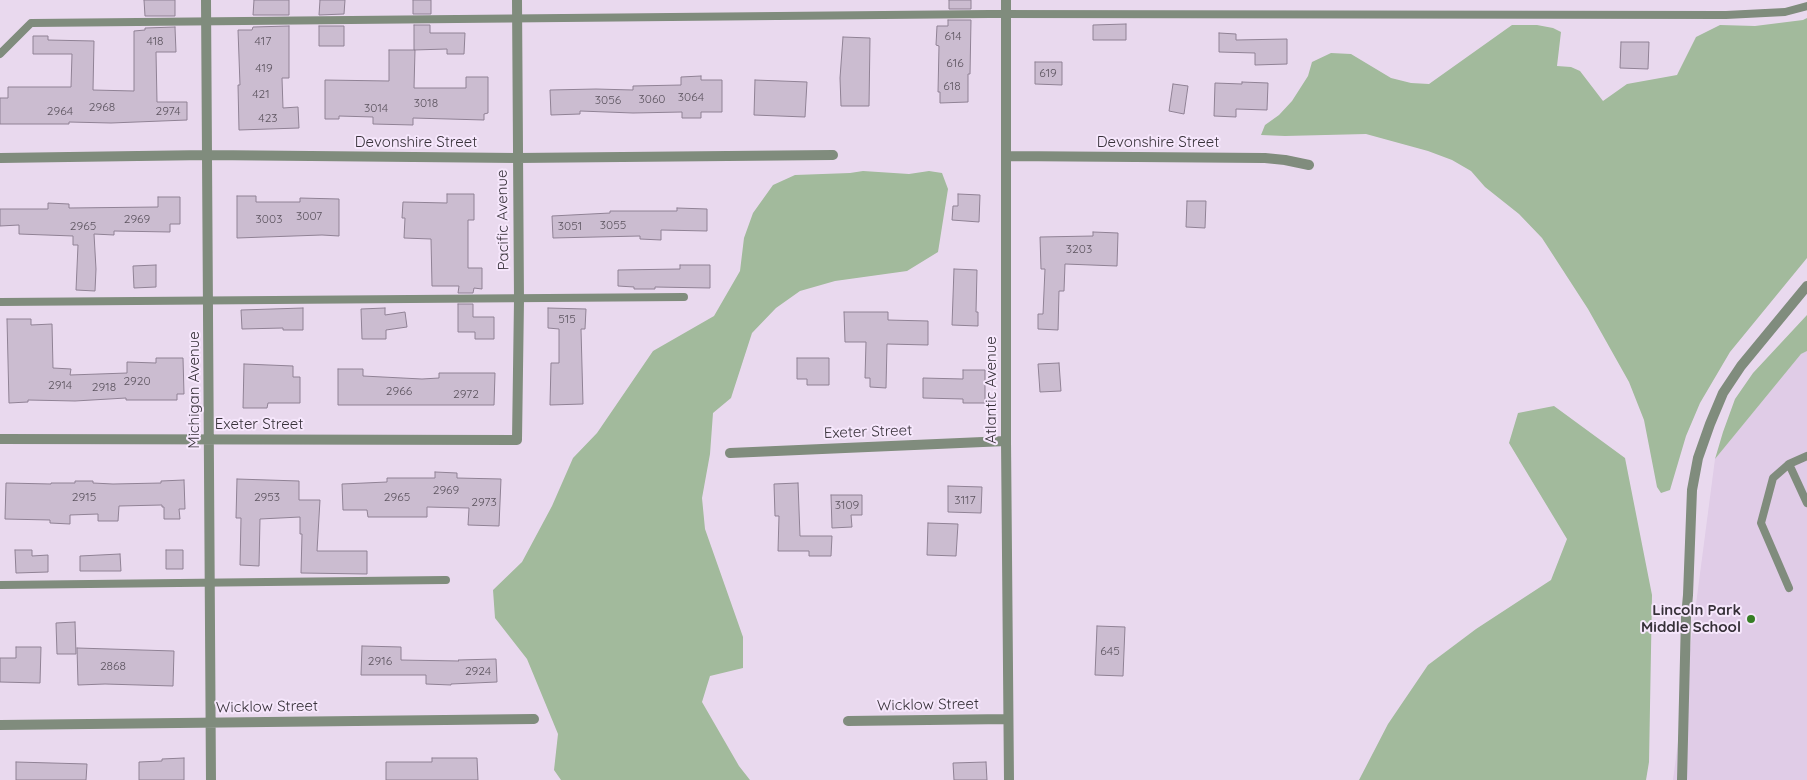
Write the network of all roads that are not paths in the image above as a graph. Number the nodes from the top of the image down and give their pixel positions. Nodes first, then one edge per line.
1 (206, 0) edge
2 (517, 0) edge
3 (1006, 0) edge
4 (1807, 6) edge
5 (1006, 14) junction
6 (517, 18) junction
7 (206, 21) junction
8 (0, 54) edge
9 (207, 155) junction
10 (833, 155) dead end
11 (1006, 156) junction
12 (0, 158) edge
13 (517, 158) junction
14 (1309, 165) dead end
15 (1807, 286) edge
16 (684, 297) dead end
17 (518, 300) junction
18 (210, 301) junction
19 (0, 302) edge
20 (0, 439) edge
21 (209, 439) junction
22 (517, 440) joint
23 (1006, 441) junction
24 (730, 453) dead end
25 (1807, 456) edge
26 (1789, 464) junction
27 (1807, 503) edge
28 (446, 580) dead end
29 (210, 582) junction
30 (0, 585) edge
31 (1789, 588) dead end
32 (534, 719) dead end
33 (1008, 719) junction
34 (848, 721) dead end
35 (211, 723) junction
36 (0, 725) edge
37 (211, 780) edge
38 (1009, 780) edge
39 (1682, 780) edge

1 - 7 street, Michigan Avenue
2 - 6 street, Pacific Avenue
3 - 5 street, Atlantic Avenue
4 - 5 lane
5 - 6 lane
5 - 11 street, Atlantic Avenue
6 - 7 lane
6 - 13 street, Pacific Avenue
7 - 8 lane
7 - 9 street, Michigan Avenue
9 - 12 street, Devonshire Street
9 - 13 street, Devonshire Street
9 - 18 street, Michigan Avenue
10 - 13 street, Devonshire Street
11 - 14 street, Devonshire Street
11 - 23 street, Atlantic Avenue
13 - 17 street, Pacific Avenue
15 - 39 street
16 - 17 lane
17 - 18 lane
17 - 22 street, Pacific Avenue
18 - 19 lane
18 - 21 street, Michigan Avenue
20 - 21 street, Exeter Street
21 - 22 street, Exeter Street
21 - 29 street, Michigan Avenue
23 - 24 street, Exeter Street
23 - 33 street, Atlantic Avenue
25 - 26 lane
26 - 27 lane
26 - 31 lane
28 - 29 lane
29 - 30 lane
29 - 35 street, Michigan Avenue
32 - 35 street, Wicklow Street
33 - 34 street, Wicklow Street
33 - 38 street, Atlantic Avenue
35 - 36 street, Wicklow Street
35 - 37 street, Michigan Avenue

